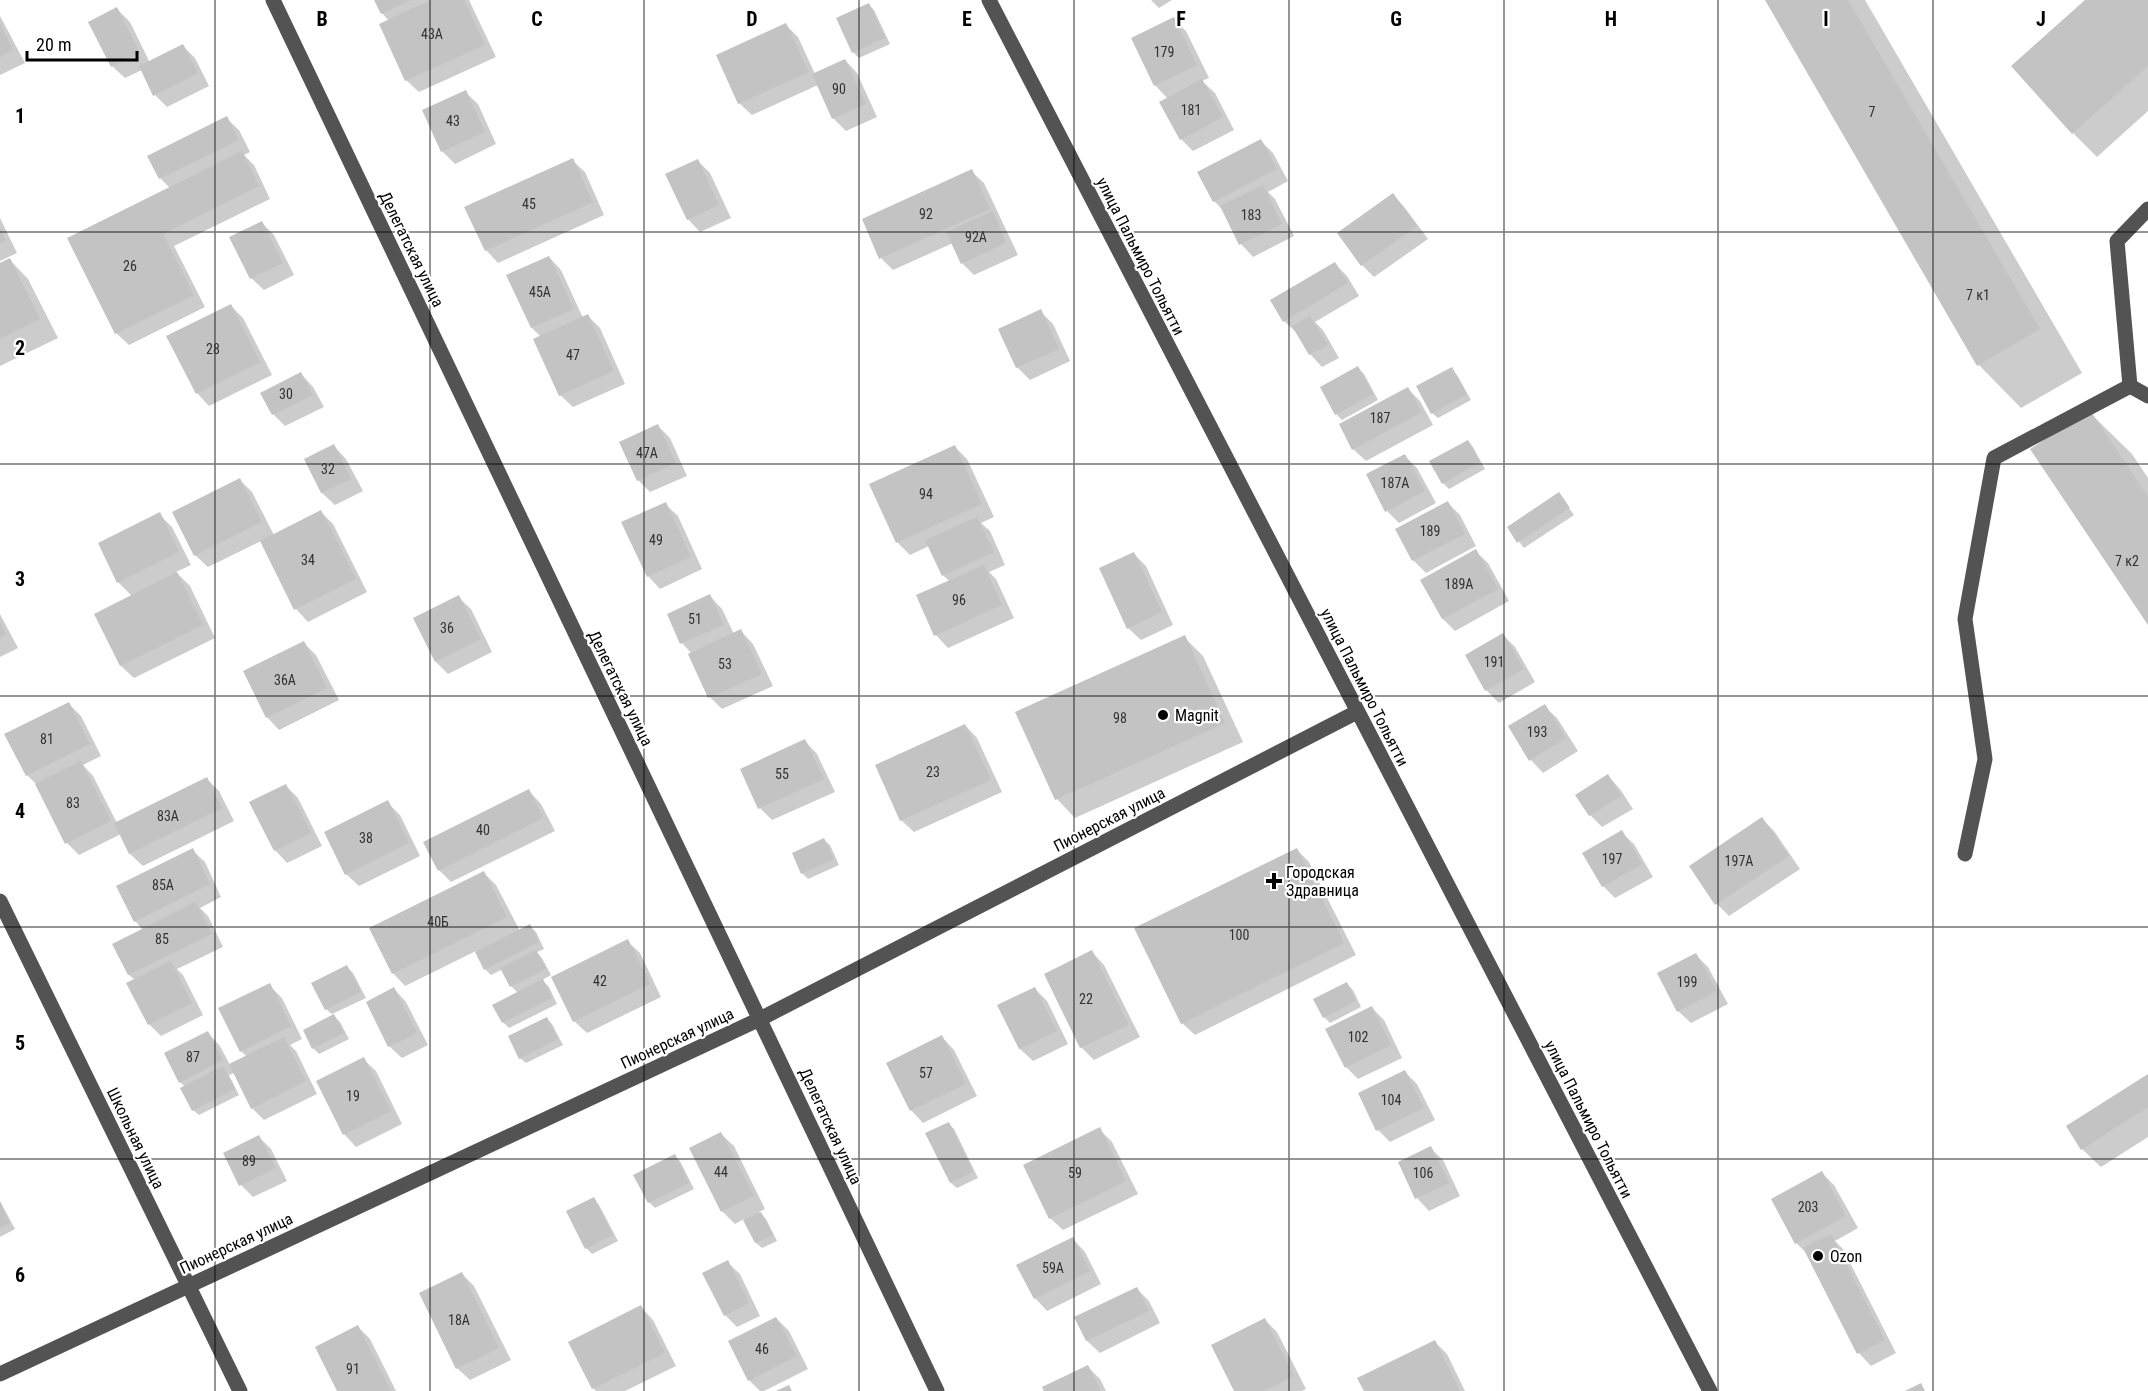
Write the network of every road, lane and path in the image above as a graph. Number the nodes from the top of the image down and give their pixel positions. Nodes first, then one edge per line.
1 (273, 0) edge
2 (989, 0) edge
3 (2148, 209) edge
4 (2130, 386) junction
5 (2148, 396) edge
6 (1357, 712) junction
7 (1965, 854) dead end
8 (0, 901) edge
9 (760, 1019) junction
10 (189, 1285) junction
11 (0, 1374) edge
12 (240, 1391) edge
13 (937, 1391) edge
14 (1710, 1391) edge

1 - 9 street, Делегатская улица
2 - 6 street, улица Пальмиро Тольятти
3 - 4 street
4 - 5 street
4 - 7 street
6 - 9 street, Пионерская улица
6 - 14 street, улица Пальмиро Тольятти
8 - 10 street, Школьная улица
9 - 10 street, Пионерская улица
9 - 13 street, Делегатская улица
10 - 11 street, Пионерская улица
10 - 12 street, Школьная улица

